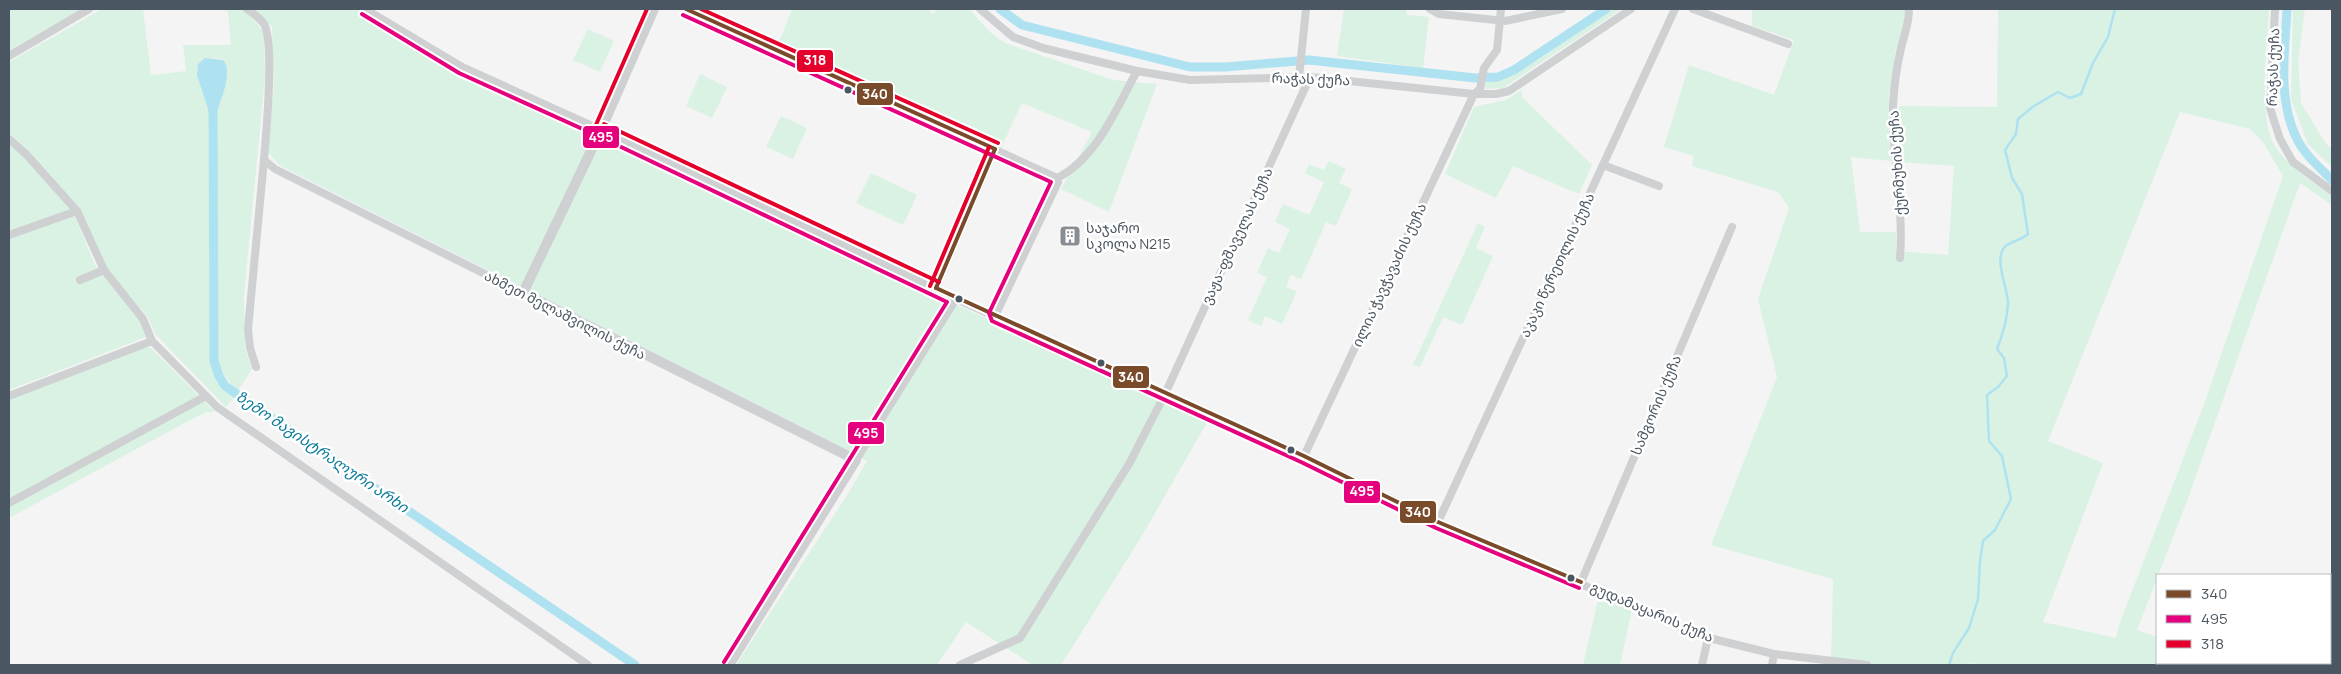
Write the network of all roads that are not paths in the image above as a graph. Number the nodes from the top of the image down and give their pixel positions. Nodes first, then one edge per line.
1 (89, 9) edge
2 (247, 9) edge
3 (364, 9) edge
4 (654, 9) edge
5 (686, 9) edge
6 (980, 9) edge
7 (1306, 9) edge
8 (1430, 9) edge
9 (1501, 9) edge
10 (1562, 9) edge
11 (1631, 9) edge
12 (1675, 9) edge
13 (1693, 9) edge
14 (1909, 9) edge
15 (2275, 9) edge
16 (1500, 20) junction
17 (1788, 44) dead end
18 (9, 56) edge
19 (1137, 71) junction
20 (1299, 77) junction
21 (1310, 77) junction
22 (1477, 91) junction
23 (601, 130) junction
24 (9, 140) edge
25 (995, 150) junction
26 (264, 160) junction
27 (1603, 165) junction
28 (1057, 178) junction
29 (1659, 186) dead end
30 (2332, 191) edge
31 (77, 211) junction
32 (1732, 227) dead end
33 (9, 235) edge
34 (1900, 258) dead end
35 (104, 270) junction
36 (80, 280) dead end
37 (936, 288) junction
38 (523, 293) junction
39 (956, 299) junction
40 (995, 316) junction
41 (152, 341) junction
42 (256, 367) dead end
43 (1165, 394) junction
44 (9, 396) edge
45 (206, 396) junction
46 (1304, 456) junction
47 (856, 460) junction
48 (9, 503) edge
49 (1438, 522) junction
50 (1581, 582) junction
51 (1708, 638) junction
52 (1774, 654) junction
53 (588, 665) edge
54 (729, 665) edge
55 (960, 665) edge
56 (1702, 665) edge
57 (1772, 665) edge
58 (1867, 665) edge

1 - 18 street
2 - 26 street
3 - 23 street, გუდამაყარის ქუჩა
4 - 23 street
5 - 25 street
6 - 19 street, რაჭას ქუჩა
7 - 20 street
8 - 16 street
9 - 16 street
10 - 16 street
11 - 22 street, რაჭას ქუჩა
12 - 27 street, აკაკი წერეთლის ქუჩა
13 - 17 street
14 - 34 street, ქურმუხის ქუჩა
15 - 30 street, რაჭას ქუჩა
16 - 22 street, ილია ჭავჭავაძის ქუჩა
19 - 20 street, რაჭას ქუჩა
19 - 28 street
20 - 21 street, რაჭას ქუჩა
21 - 22 street, რაჭას ქუჩა
21 - 43 street, ვაჟა-ფშაველას ქუჩა
22 - 46 street, ილია ჭავჭავაძის ქუჩა
23 - 37 street, გუდამაყარის ქუჩა
23 - 38 street
24 - 31 street
25 - 28 street
25 - 37 street
26 - 38 street, ახმეთ მელაშვილის ქუჩა
26 - 42 street
27 - 29 street
27 - 49 street, აკაკი წერეთლის ქუჩა
28 - 40 street
31 - 33 street
31 - 35 street
32 - 50 street, სამგორის ქუჩა
35 - 36 street
35 - 41 street
37 - 39 street, გუდამაყარის ქუჩა
38 - 47 street, ახმეთ მელაშვილის ქუჩა
39 - 40 street, გუდამაყარის ქუჩა
39 - 47 street
40 - 43 street, გუდამაყარის ქუჩა
41 - 44 street
41 - 45 street
43 - 46 street, გუდამაყარის ქუჩა
43 - 55 street, ვაჟა-ფშაველას ქუჩა
45 - 48 street
45 - 53 street
46 - 49 street, გუდამაყარის ქუჩა
47 - 54 street
49 - 50 street, გუდამაყარის ქუჩა
50 - 51 street, გუდამაყარის ქუჩა
51 - 52 street, გუდამაყარის ქუჩა
51 - 56 street
52 - 57 street
52 - 58 street, გუდამაყარის ქუჩა

